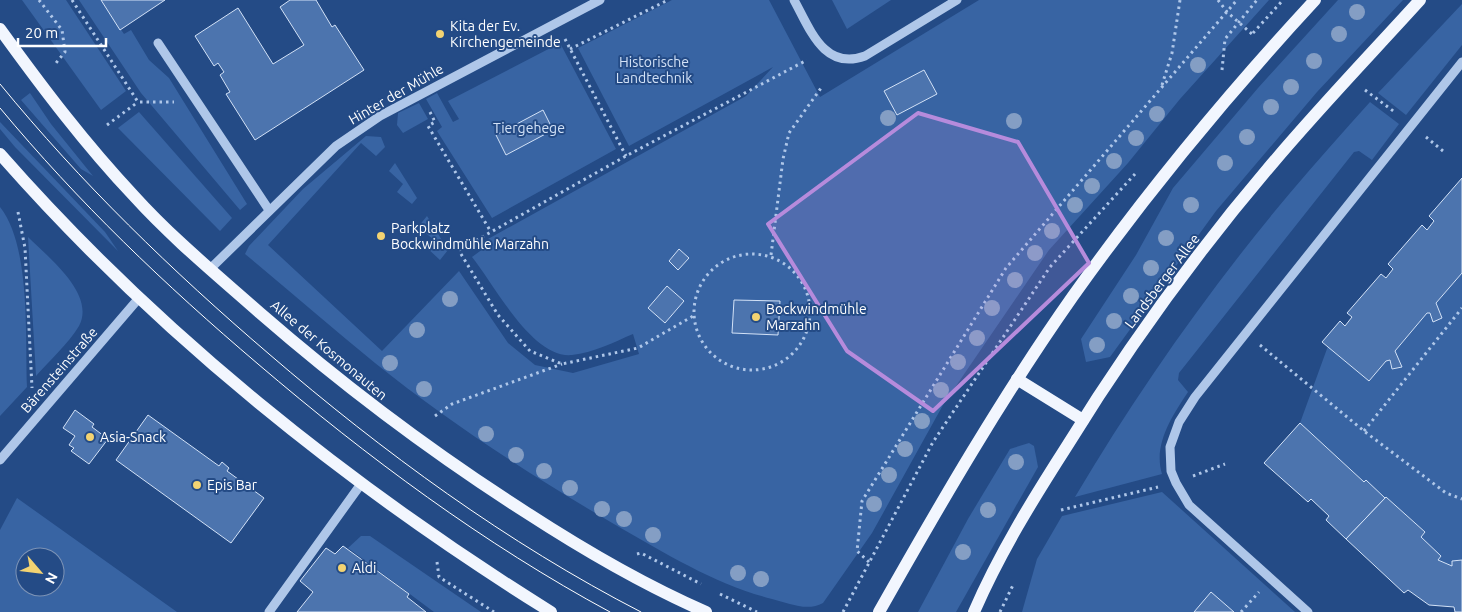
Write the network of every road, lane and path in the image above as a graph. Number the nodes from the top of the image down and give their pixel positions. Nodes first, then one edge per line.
1 (39, 0) edge
2 (72, 0) edge
3 (600, 0) edge
4 (668, 0) edge
5 (794, 0) edge
6 (957, 0) edge
7 (1180, 0) edge
8 (1218, 0) edge
9 (1237, 0) edge
10 (1257, 0) edge
11 (1315, 0) edge
12 (1420, 0) edge
13 (1227, 12) junction
14 (1238, 22) junction
15 (0, 29) edge
16 (562, 33) dead end
17 (1252, 34) dead end
18 (158, 43) dead end
19 (570, 49) junction
20 (807, 60) dead end
21 (1462, 62) edge
22 (56, 63) dead end
23 (1222, 70) dead end
24 (1161, 87) junction
25 (820, 88) dead end
26 (1365, 90) dead end
27 (420, 94) junction
28 (138, 102) junction
29 (198, 102) junction
30 (1403, 119) dead end
31 (107, 125) dead end
32 (0, 154) edge
33 (626, 156) junction
34 (269, 210) junction
35 (18, 212) dead end
36 (490, 232) junction
37 (771, 255) junction
38 (210, 269) junction
39 (139, 298) junction
40 (1462, 308) edge
41 (693, 316) junction
42 (1246, 334) junction
43 (562, 364) junction
44 (1017, 379) junction
45 (32, 388) dead end
46 (435, 416) dead end
47 (1083, 420) junction
48 (1364, 431) junction
49 (0, 460) edge
50 (1225, 464) dead end
51 (1176, 482) junction
52 (361, 484) junction
53 (1462, 499) edge
54 (1062, 510) dead end
55 (439, 577) dead end
56 (1272, 579) junction
57 (269, 612) edge
58 (494, 612) edge
59 (551, 612) edge
60 (706, 612) edge
61 (843, 612) edge
62 (879, 612) edge
63 (974, 612) edge
64 (1241, 612) edge
65 (1308, 612) edge

1 - 22 path
2 - 28 path
3 - 27 street, Hinter der Mühle
4 - 19 path
5 - 6 street
7 - 24 path
8 - 13 path
9 - 13 path
10 - 14 path
11 - 44 main road
12 - 47 main road, Landsberger Allee
13 - 14 path
13 - 24 path
14 - 17 path
14 - 23 path
15 - 38 main road, Allee der Kosmonauten
16 - 19 path
18 - 29 street
19 - 33 path
20 - 33 path
21 - 42 street
24 - 61 path
25 - 37 path
26 - 30 path
27 - 34 street, Hinter der Mühle
27 - 36 path
28 - 29 path
28 - 31 path
29 - 34 street
32 - 39 main road
33 - 36 path
34 - 38 street, Hinter der Mühle
35 - 45 path
36 - 43 path
37 - 41 path
37 - 41 path
38 - 60 main road, Allee der Kosmonauten
39 - 49 street, Bärensteinstraße
39 - 52 main road
40 - 48 path
41 - 43 path
42 - 48 path
42 - 51 street
43 - 46 path
44 - 47 main road
44 - 62 main road
47 - 63 main road, Landsberger Allee
48 - 53 path
50 - 51 path
51 - 54 path
51 - 56 street
52 - 57 street
52 - 59 main road
55 - 58 path
56 - 64 path
56 - 65 street

